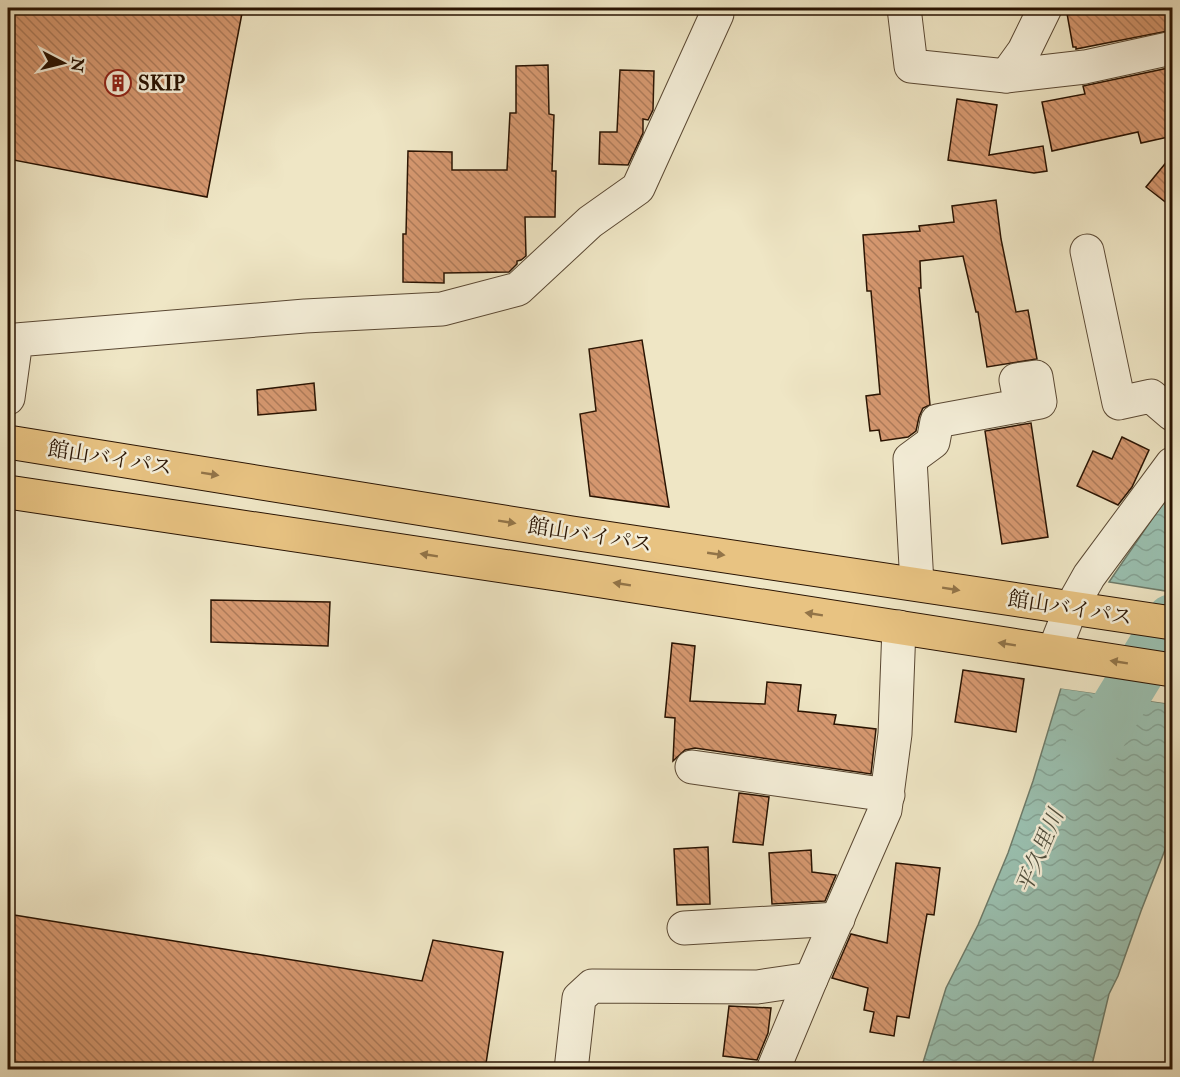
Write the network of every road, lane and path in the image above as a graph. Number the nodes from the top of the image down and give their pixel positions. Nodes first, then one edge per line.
1 (717, 8) edge
2 (904, 8) edge
3 (1045, 8) edge
4 (1173, 48) edge
5 (1006, 76) junction
6 (1087, 251) dead end
7 (8, 398) edge
8 (1021, 405) dead end
9 (1173, 414) edge
10 (8, 442) edge
11 (1173, 464) edge
12 (8, 492) edge
13 (917, 584) junction
14 (1078, 609) junction
15 (1173, 623) edge
16 (899, 627) junction
17 (1059, 652) junction
18 (1173, 670) edge
19 (692, 767) dead end
20 (888, 795) junction
21 (838, 919) junction
22 (684, 928) dead end
23 (811, 979) junction
24 (572, 1070) edge
25 (773, 1070) edge

1 - 7 street
2 - 5 street
3 - 5 street
4 - 5 street
6 - 9 street
8 - 13 street
10 -> 13 highway, 館山バイパス
11 - 14 street
16 -> 12 highway, 館山バイパス
13 -> 14 highway, 館山バイパス
14 - 15 highway, 館山バイパス
14 - 17 street
17 -> 16 highway, 館山バイパス
16 - 20 street
18 -> 17 highway, 館山バイパス
19 - 20 street
20 - 21 street
21 - 22 street
21 - 23 street
23 - 24 street
23 - 25 street

